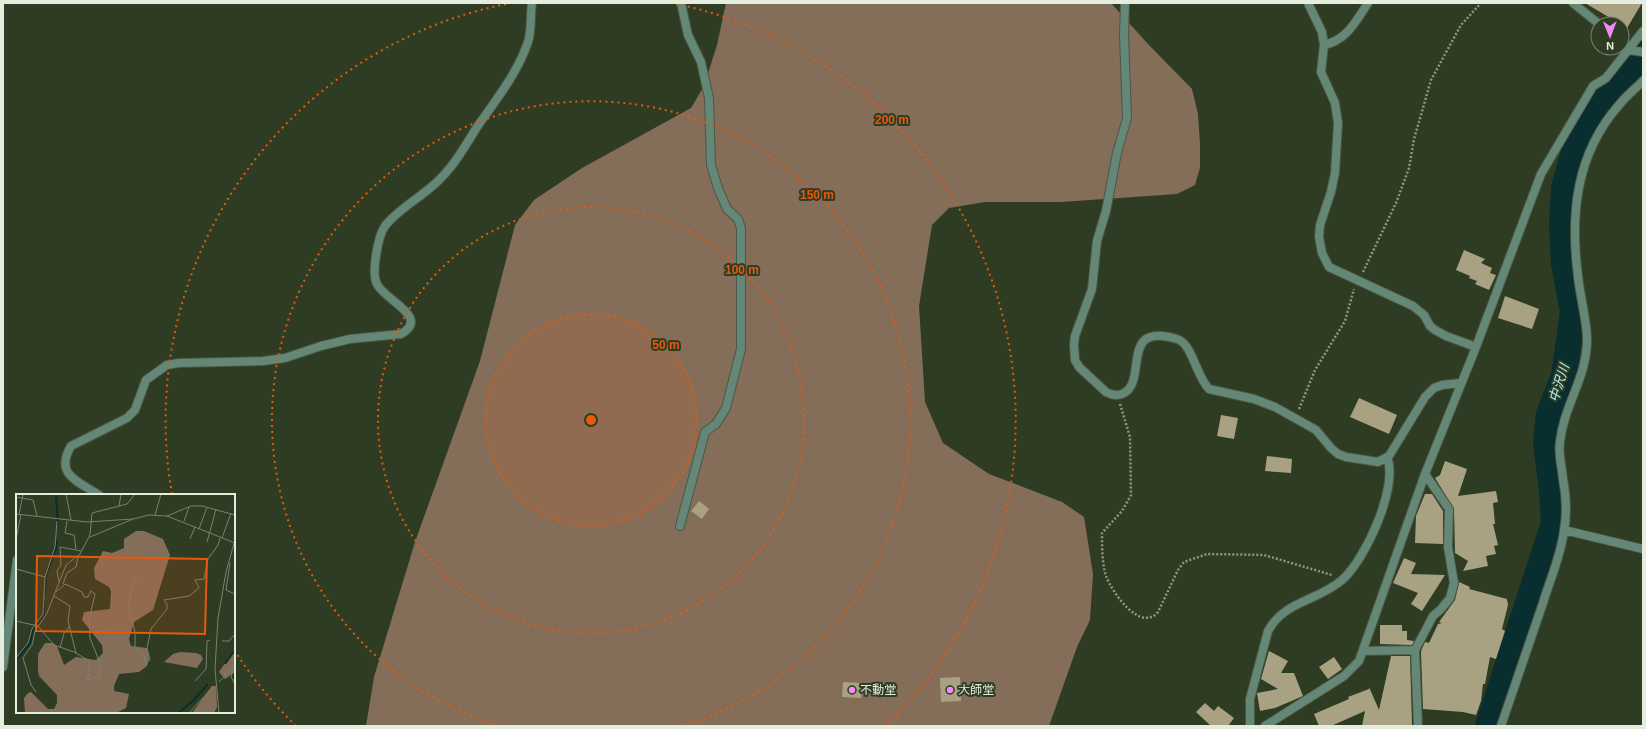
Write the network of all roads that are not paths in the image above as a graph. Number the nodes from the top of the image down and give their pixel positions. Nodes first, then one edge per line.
1 (532, 3) edge
2 (681, 3) edge
3 (1125, 3) edge
4 (1308, 3) edge
5 (1368, 3) edge
6 (1573, 3) edge
7 (1590, 17) edge
8 (1643, 31) edge
9 (1324, 45) junction
10 (1636, 51) edge
11 (1643, 81) edge
12 (1476, 347) junction
13 (1461, 383) junction
14 (1387, 457) junction
15 (1425, 474) junction
16 (98, 494) edge
17 (680, 526) dead end
18 (1564, 530) junction
19 (1643, 549) edge
20 (16, 568) edge
21 (1414, 650) junction
22 (1363, 651) junction
23 (3, 667) edge
24 (1250, 726) edge
25 (1265, 726) edge
26 (1418, 726) edge
27 (1501, 726) edge

1 - 16 street
2 - 17 street
3 - 14 street
4 - 9 street
5 - 9 street
6 - 7 street
8 - 10 street
9 - 12 street
10 - 12 street
11 - 18 street
12 - 13 street
13 - 14 street
13 - 15 street
14 - 24 street
15 - 21 street
15 - 22 street
18 - 19 street
18 - 27 street
20 - 23 street
21 - 22 street
21 - 26 street
22 - 25 street

